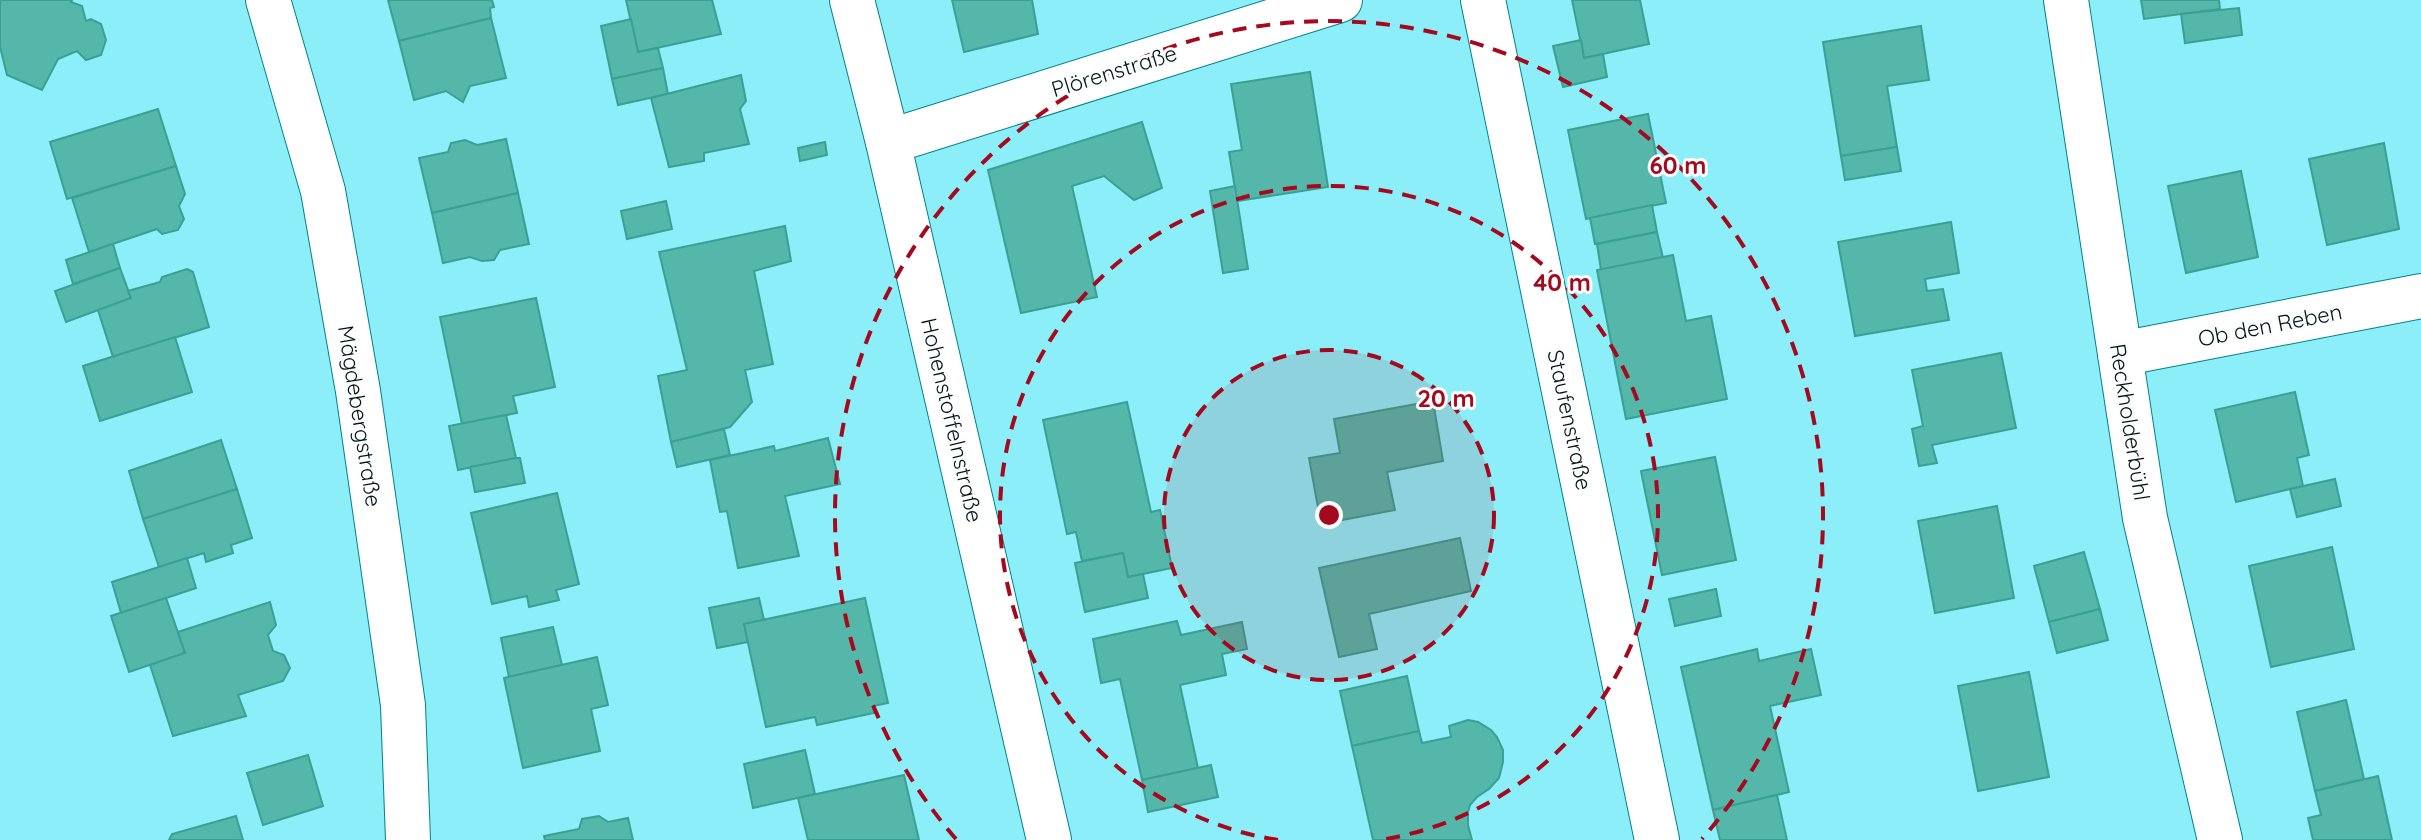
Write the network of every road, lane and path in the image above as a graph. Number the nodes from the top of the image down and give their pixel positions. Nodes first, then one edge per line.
1 (268, 0) edge
2 (852, 0) edge
3 (1340, 0) edge
4 (1483, 0) edge
5 (2066, 0) edge
6 (888, 142) junction
7 (2421, 296) edge
8 (2120, 354) junction
9 (408, 840) edge
10 (1049, 840) edge
11 (1657, 840) edge
12 (2220, 840) edge

1 - 9 street, Mägdebergstraße
2 - 6 street, Hohenstoffelnstraße
3 - 6 street, Plörenstraße
4 - 11 street, Staufenstraße
5 - 8 street, Reckholderbühl
6 - 10 street, Hohenstoffelnstraße
7 - 8 street, Ob den Reben
8 - 12 street, Reckholderbühl

